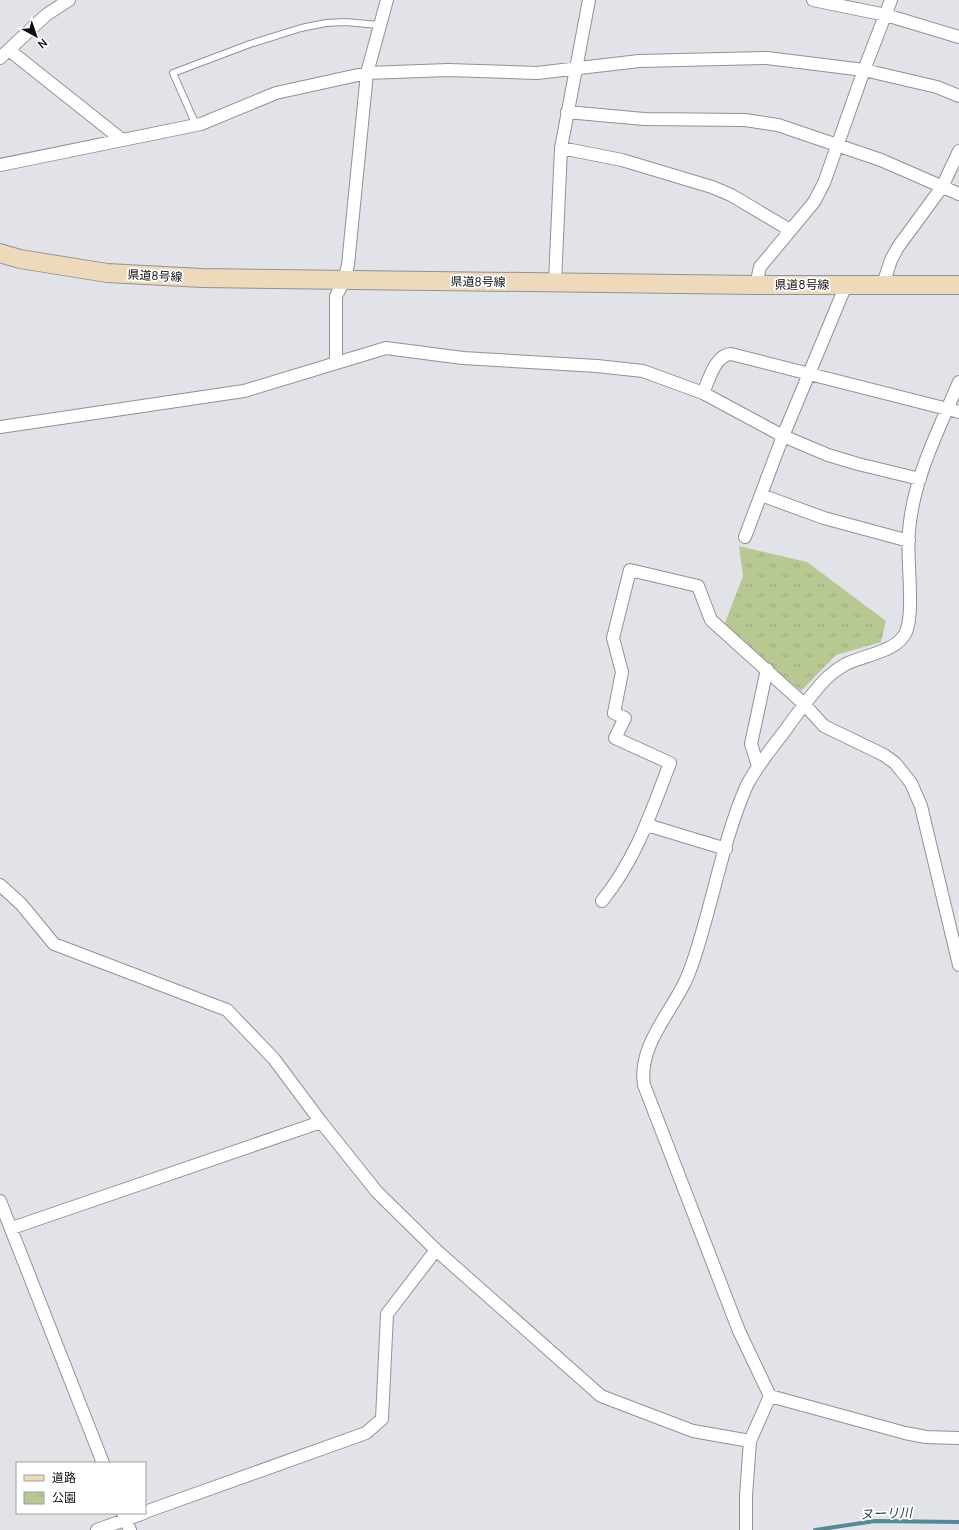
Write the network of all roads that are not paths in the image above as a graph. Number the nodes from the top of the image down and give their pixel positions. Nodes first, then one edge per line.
1 (69, 0) edge
2 (387, 0) edge
3 (589, 0) edge
4 (812, 0) edge
5 (891, 0) edge
6 (886, 15) junction
7 (380, 25) junction
8 (959, 38) edge
9 (4, 54) edge
10 (575, 68) junction
11 (864, 70) junction
12 (367, 73) junction
13 (959, 96) edge
14 (568, 112) junction
15 (196, 126) junction
16 (121, 140) junction
17 (838, 145) junction
18 (561, 148) junction
19 (959, 151) edge
20 (0, 165) edge
21 (942, 186) junction
22 (959, 194) edge
23 (790, 230) junction
24 (0, 254) edge
25 (344, 280) junction
26 (555, 282) junction
27 (883, 284) junction
28 (756, 285) junction
29 (846, 285) junction
30 (959, 285) edge
31 (336, 363) junction
32 (809, 374) junction
33 (959, 382) edge
34 (703, 392) junction
35 (947, 410) junction
36 (959, 412) edge
37 (0, 427) edge
38 (783, 436) junction
39 (920, 478) junction
40 (760, 495) junction
41 (745, 537) dead end
42 (908, 541) junction
43 (767, 669) junction
44 (804, 704) junction
45 (758, 766) junction
46 (647, 825) junction
47 (726, 849) junction
48 (0, 885) edge
49 (602, 901) dead end
50 (958, 957) edge
51 (321, 1122) junction
52 (0, 1201) edge
53 (7, 1222) edge
54 (436, 1250) junction
55 (770, 1396) junction
56 (959, 1438) edge
57 (750, 1441) junction
58 (103, 1462) edge
59 (146, 1512) edge
60 (142, 1514) edge
61 (126, 1521) edge
62 (98, 1530) edge
63 (744, 1530) edge

1 - 9 street
2 - 7 street
3 - 10 street
4 - 6 street
5 - 6 street
6 - 8 street
6 - 11 street
7 - 12 street
7 - 15 lane
9 - 16 street
10 - 11 street
10 - 12 street
10 - 14 street
11 - 13 street
11 - 17 street
12 - 15 street
12 - 25 street
14 - 17 street
14 - 18 street
15 - 16 street
16 - 20 street
17 - 21 street
17 - 23 street
18 - 23 street
18 - 26 street
19 - 21 street
21 - 22 street
21 - 27 street
23 - 28 street
24 - 25 main road, 県道8号線
25 - 26 main road, 県道8号線
25 - 31 street
26 - 28 main road, 県道8号線
27 - 29 main road, 県道8号線
27 - 30 main road, 県道8号線
28 - 29 main road, 県道8号線
29 - 32 street
31 - 34 street
31 - 37 street
32 - 34 street
32 - 35 street
32 - 38 street
33 - 35 street
34 - 38 street
35 - 36 street
35 - 39 street
38 - 39 street
38 - 40 street
39 - 42 street
40 - 41 street
40 - 42 street
42 - 44 street
43 - 44 street
43 - 45 street
43 - 46 street
44 - 45 street
44 - 50 street
45 - 47 street
46 - 47 street
46 - 49 street
47 - 55 street
48 - 51 street
51 - 53 street
51 - 54 street
52 - 53 street
53 - 58 street
54 - 57 street
54 - 59 street
55 - 56 street
55 - 57 street
57 - 63 street
60 - 61 street
61 - 62 street

